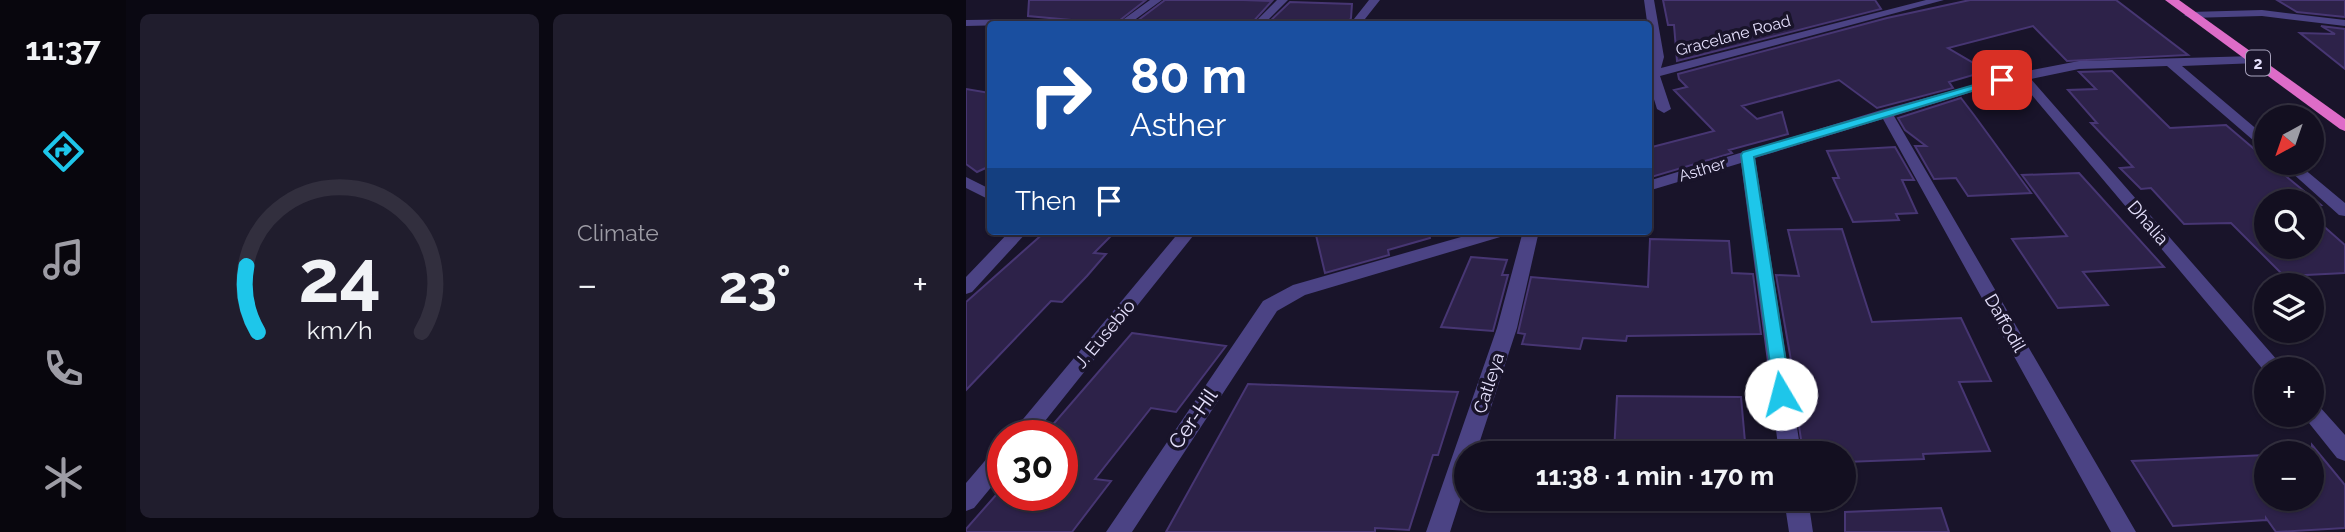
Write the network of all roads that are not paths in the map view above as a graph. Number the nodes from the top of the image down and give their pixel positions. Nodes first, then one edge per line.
1 (1157, 0) edge
2 (1283, 0) edge
3 (1375, 0) edge
4 (1649, 0) edge
5 (1939, 0) edge
6 (2171, 0) edge
7 (2190, 15) junction
8 (1126, 21) edge
9 (1261, 21) edge
10 (1358, 21) edge
11 (966, 23) edge
12 (987, 23) edge
13 (2345, 23) edge
14 (2254, 60) junction
15 (2171, 63) junction
16 (1653, 74) junction
17 (2022, 76) junction
18 (1664, 109) dead end
19 (1886, 113) junction
20 (2345, 126) edge
21 (2254, 134) edge
22 (1747, 155) junction
23 (2302, 175) edge
24 (967, 184) edge
25 (1652, 185) edge
26 (987, 194) edge
27 (2345, 211) edge
28 (1016, 235) edge
29 (1186, 235) edge
30 (1487, 235) edge
31 (1530, 235) edge
32 (966, 288) edge
33 (2265, 357) edge
34 (1033, 420) edge
35 (2324, 426) edge
36 (1788, 441) edge
37 (2345, 450) edge
38 (987, 475) edge
39 (966, 500) edge
40 (1798, 511) edge
41 (1118, 532) edge
42 (1438, 532) edge
43 (1801, 532) edge
44 (2124, 532) edge

1 - 8 street
2 - 9 street
3 - 10 street
4 - 16 street
5 - 16 street, Gracelane Road
6 - 7 highway, 2
7 - 13 street
7 - 14 highway, 2
11 - 12 street
14 - 15 street, Asther
14 - 20 highway, 2
15 - 17 street, Asther
15 - 21 street
16 - 18 street
17 - 19 street, Asther
17 - 33 street, Dhalia
19 - 22 street, Asther
19 - 44 street, Daffodil
22 - 25 street, Asther
22 - 36 street
23 - 27 street
24 - 26 street
28 - 32 street
29 - 34 street, J. Eusebio
30 - 41 street, Cer-Hil
31 - 42 street, Catleya
35 - 37 street
38 - 39 street
40 - 43 street

